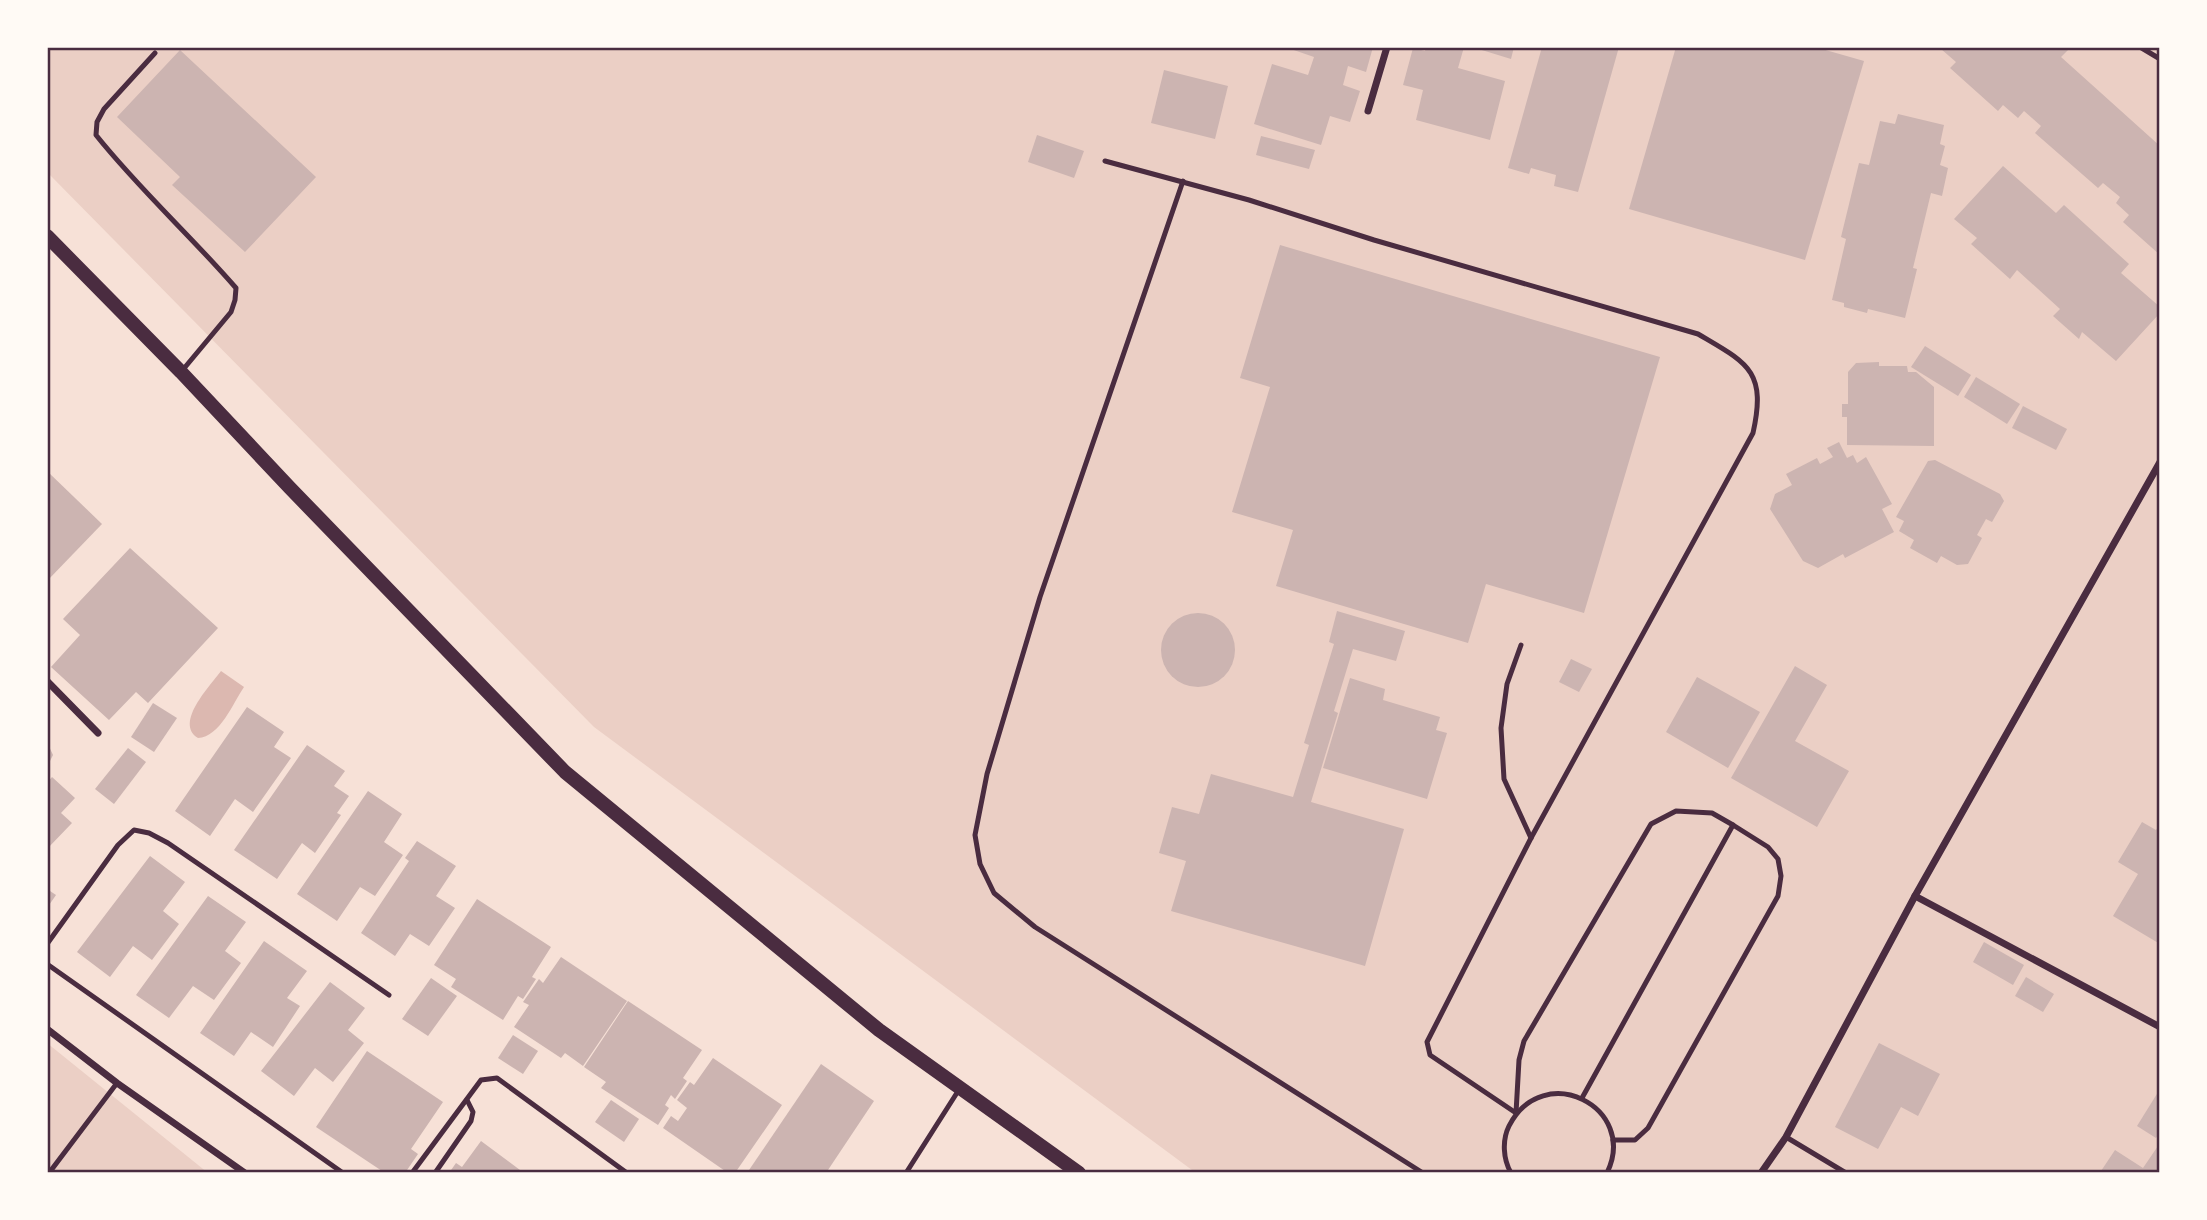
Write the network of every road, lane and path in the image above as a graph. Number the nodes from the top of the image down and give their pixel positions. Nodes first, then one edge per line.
1 (1387, 47) edge
2 (2140, 47) edge
3 (155, 53) dead end
4 (2160, 59) edge
5 (1368, 111) dead end
6 (1105, 161) dead end
7 (1183, 181) junction
8 (47, 236) edge
9 (181, 372) junction
10 (2160, 462) edge
11 (1521, 645) dead end
12 (47, 681) edge
13 (98, 733) dead end
14 (1733, 825) junction
15 (1531, 838) junction
16 (1915, 896) junction
17 (47, 944) edge
18 (47, 964) edge
19 (389, 995) dead end
20 (2160, 1027) edge
21 (47, 1029) edge
22 (117, 1083) junction
23 (960, 1088) junction
24 (1582, 1098) junction
25 (467, 1100) junction
26 (1516, 1114) junction
27 (1786, 1137) junction
28 (1614, 1140) junction
29 (49, 1173) edge
30 (245, 1173) edge
31 (343, 1173) edge
32 (412, 1173) edge
33 (435, 1173) edge
34 (627, 1173) edge
35 (906, 1173) edge
36 (1079, 1173) edge
37 (1423, 1173) edge
38 (1511, 1173) edge
39 (1607, 1173) edge
40 (1761, 1173) edge
41 (1846, 1173) edge

1 - 5 street
2 - 4 lane
3 - 9 lane
6 - 7 lane
7 - 15 lane
7 - 37 lane
8 - 9 main road
9 - 23 main road
10 - 16 street
11 - 15 lane
12 - 13 street
14 - 24 lane
14 - 26 lane
14 - 28 lane
15 - 26 lane
16 - 20 street
16 - 27 street
17 - 19 lane
18 - 31 lane
21 - 22 street
22 - 29 lane
22 - 30 street
23 - 35 lane
23 - 36 main road
24 - 26 lane
24 - 28 lane
25 - 32 lane
25 - 33 lane
25 - 34 lane
26 - 38 lane
27 - 40 street
27 - 41 lane
28 - 39 lane

